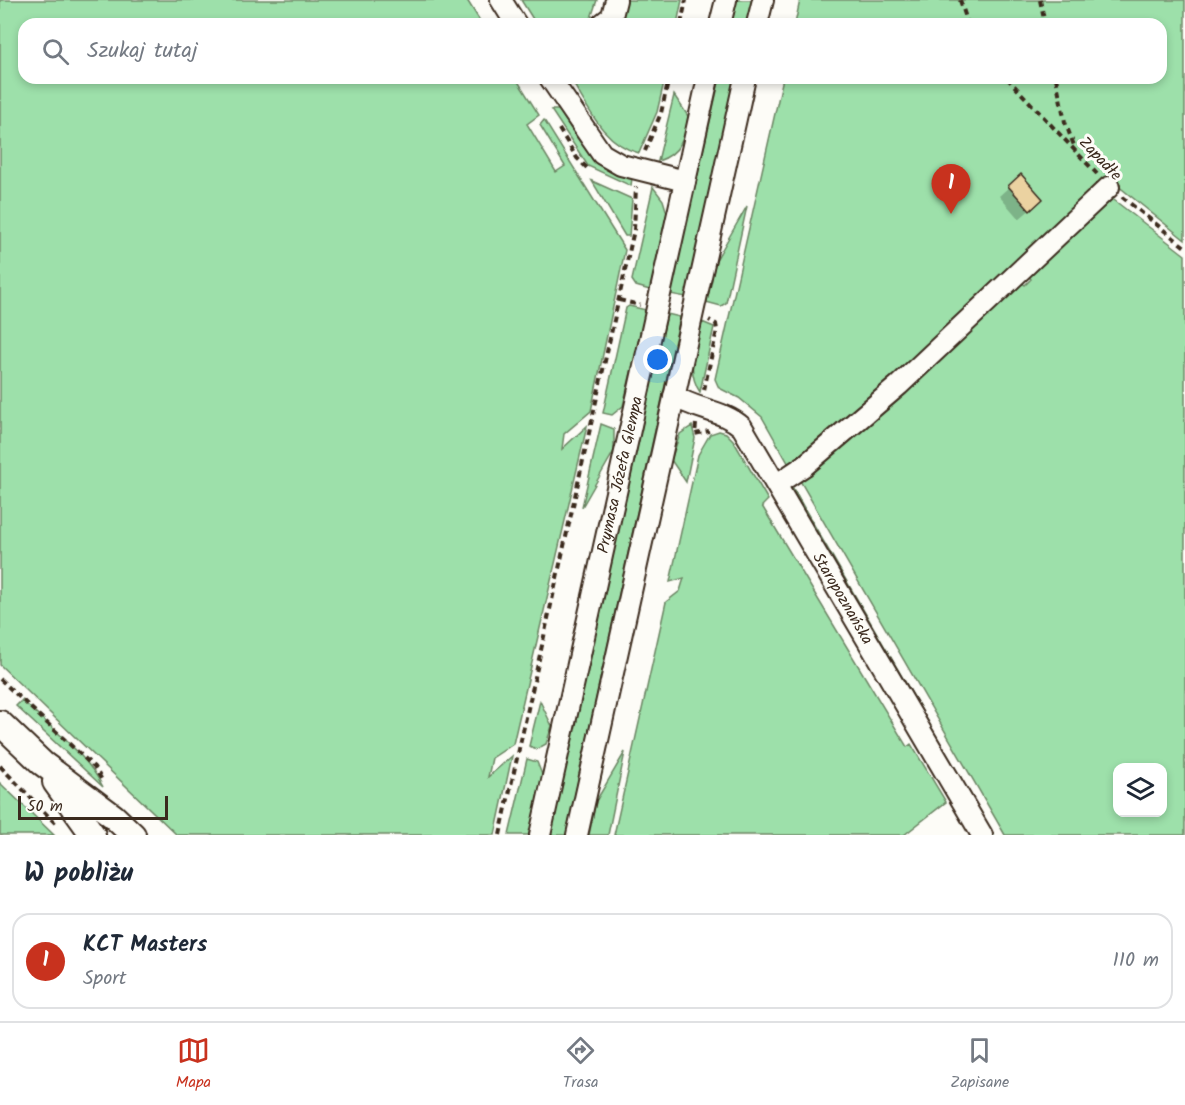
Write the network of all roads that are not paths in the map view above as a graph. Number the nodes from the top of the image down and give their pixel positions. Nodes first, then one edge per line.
1 (501, 0) edge
2 (616, 0) edge
3 (726, 0) edge
4 (762, 0) edge
5 (512, 18) edge
6 (609, 18) edge
7 (722, 18) edge
8 (758, 18) edge
9 (554, 84) edge
10 (707, 84) edge
11 (744, 84) edge
12 (685, 181) junction
13 (1109, 187) road end
14 (674, 396) junction
15 (777, 484) junction
16 (0, 723) edge
17 (42, 763) junction
18 (93, 835) edge
19 (133, 835) edge
20 (540, 835) edge
21 (577, 835) edge
22 (982, 835) edge

1 - 5 street
2 - 6 street
3 - 7 street
4 - 8 street
9 - 12 street
10 - 12 street, Prymasa Józefa Glempa
11 - 14 street
12 - 20 street, Prymasa Józefa Glempa
13 - 15 street
14 - 15 street, Staropoznańska
14 - 21 street
15 - 22 street, Staropoznańska
16 - 17 main road
17 - 18 main road
17 - 19 main road

